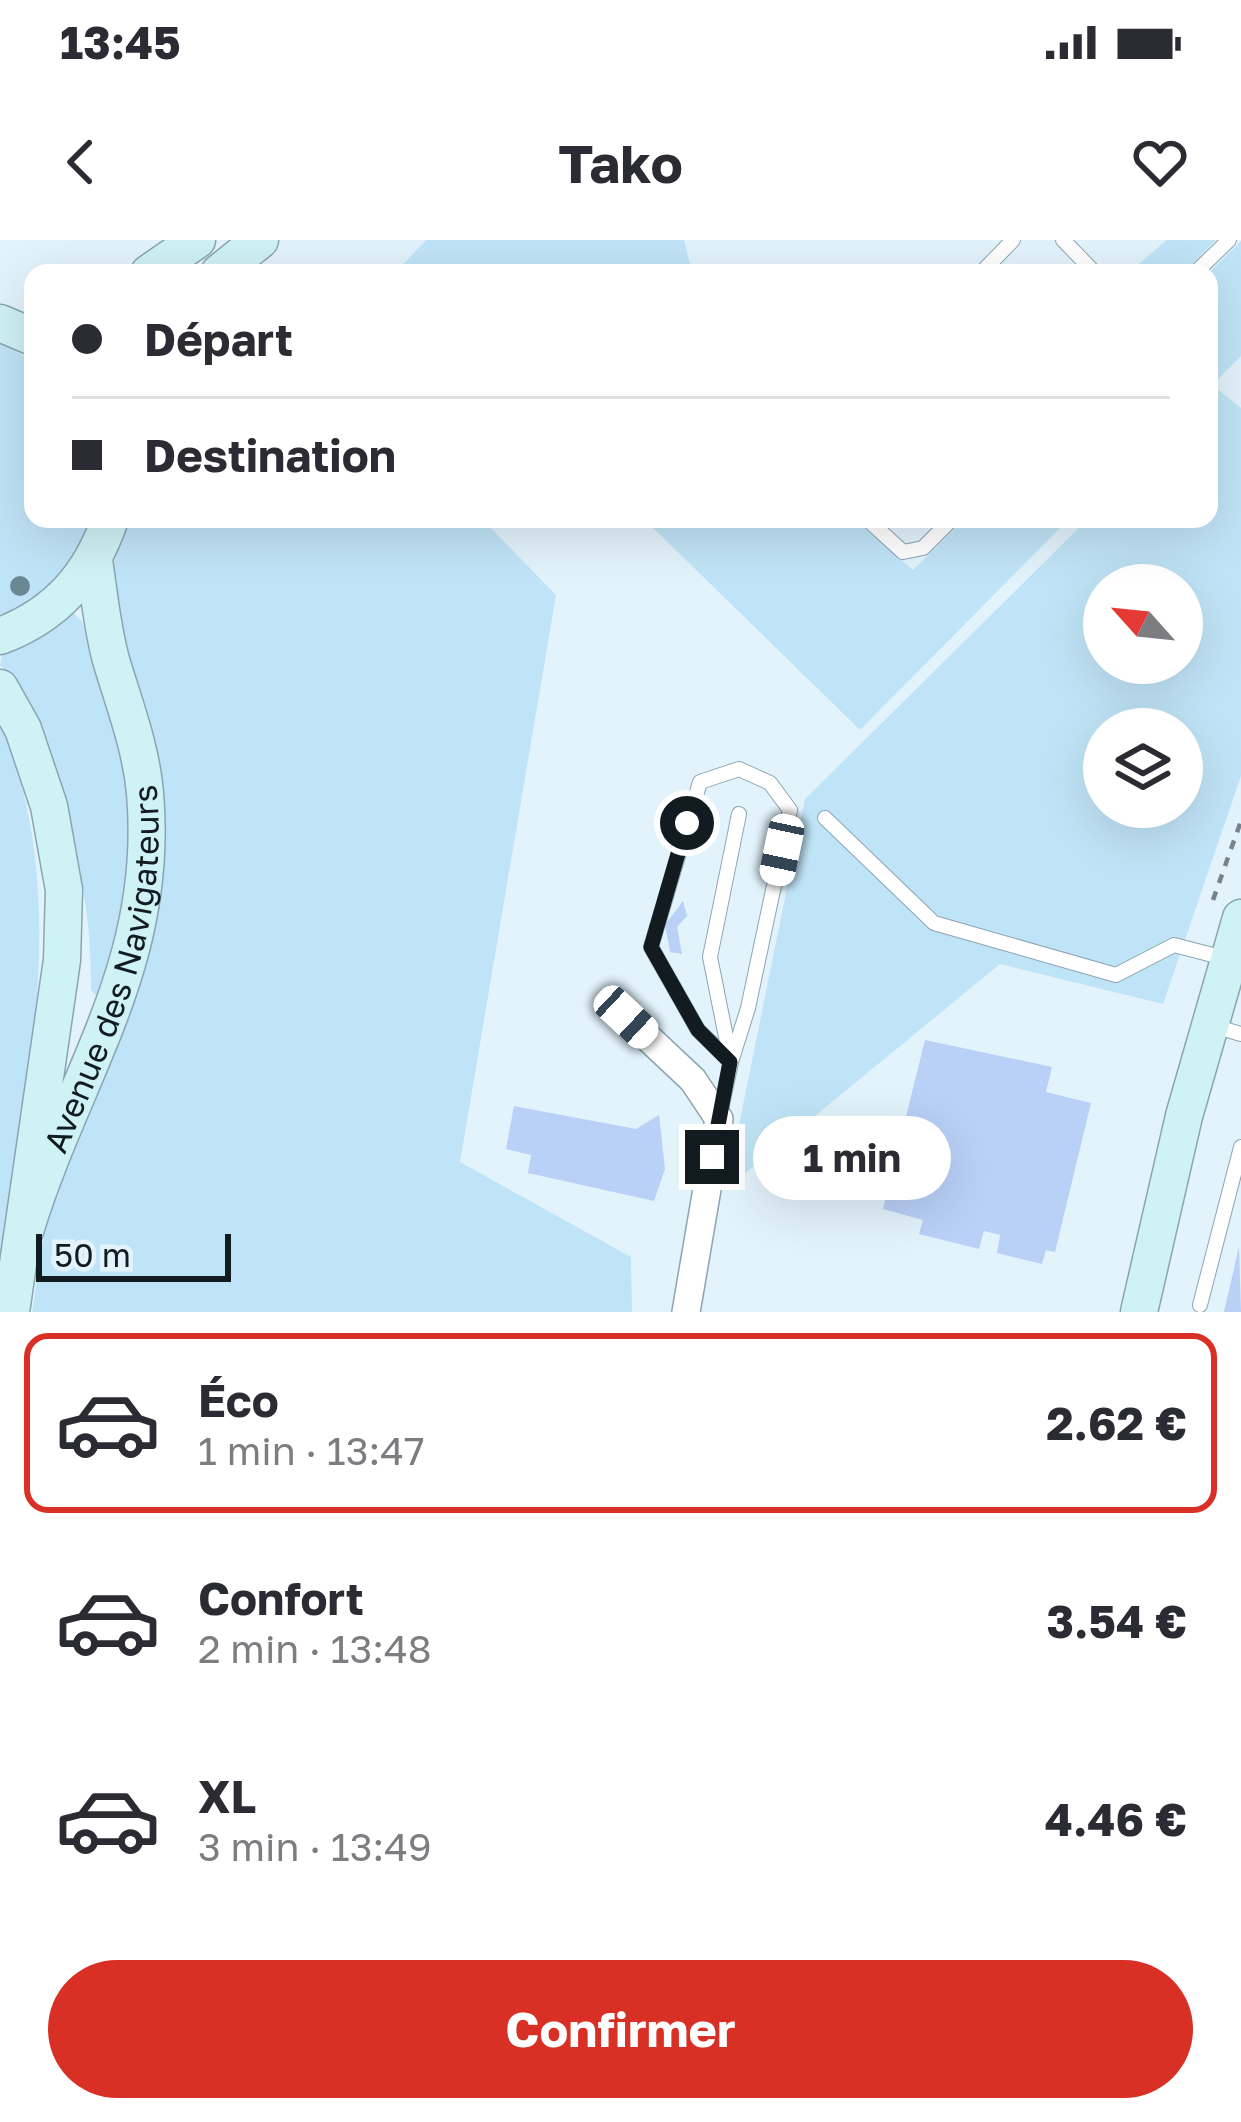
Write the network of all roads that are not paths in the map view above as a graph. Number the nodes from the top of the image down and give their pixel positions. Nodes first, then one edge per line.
1 (197, 240) edge
2 (260, 240) edge
3 (1013, 240) edge
4 (1063, 240) edge
5 (1229, 240) edge
6 (162, 264) edge
7 (230, 264) edge
8 (990, 264) edge
9 (1086, 264) edge
10 (1204, 264) edge
11 (106, 528) edge
12 (877, 528) edge
13 (943, 528) edge
14 (94, 560) junction
15 (0, 635) edge
16 (0, 688) edge
17 (739, 814) dead end
18 (825, 818) dead end
19 (1241, 918) edge
20 (1228, 959) junction
21 (626, 1017) dead end
22 (1225, 1029) edge
23 (730, 1062) junction
24 (719, 1119) junction
25 (1241, 1147) edge
26 (25, 1231) junction
27 (1200, 1305) dead end
28 (11, 1312) edge
29 (686, 1312) edge
30 (1139, 1312) edge

1 - 6 main road
2 - 7 main road
3 - 8 lane
4 - 9 lane
5 - 10 lane
11 - 14 main road
12 - 13 lane
14 - 15 main road
14 - 26 main road, Avenue des Navigateurs
16 - 26 main road, Avenue des Navigateurs
17 - 23 lane
18 - 20 lane
19 - 20 main road
20 - 22 main road
21 - 24 street
22 - 30 main road
23 - 23 lane
23 - 24 lane
24 - 29 street
25 - 27 lane
26 - 28 main road, Avenue des Navigateurs

